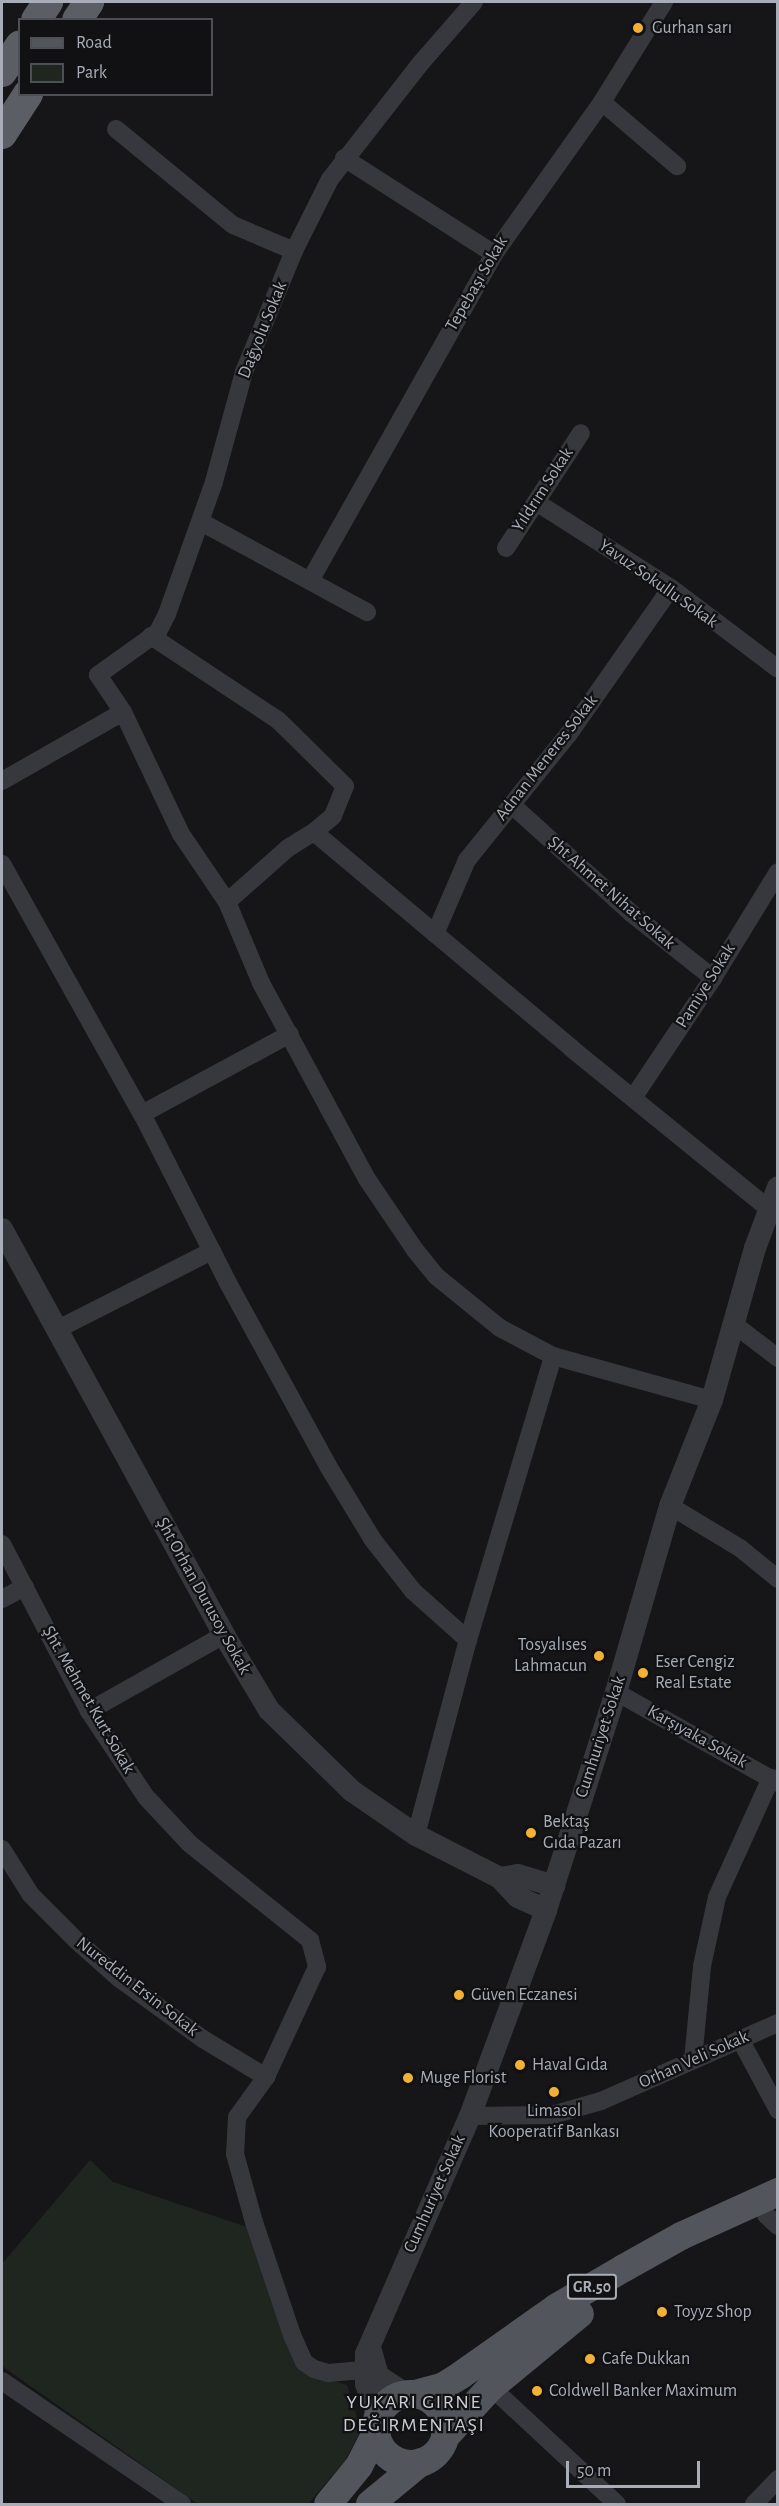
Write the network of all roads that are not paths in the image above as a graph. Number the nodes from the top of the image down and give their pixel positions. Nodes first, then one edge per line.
1 (48, 2) edge
2 (89, 2) edge
3 (474, 2) edge
4 (664, 2) edge
5 (37, 18) edge
6 (78, 18) edge
7 (18, 48) edge
8 (2, 72) edge
9 (27, 96) edge
10 (602, 102) junction
11 (116, 129) dead end
12 (2, 134) edge
13 (344, 158) junction
14 (677, 166) dead end
15 (294, 251) junction
16 (494, 254) junction
17 (581, 433) dead end
18 (536, 502) junction
19 (201, 522) junction
20 (506, 548) dead end
21 (311, 579) junction
22 (671, 588) junction
23 (367, 612) dead end
24 (151, 636) junction
25 (777, 669) edge
26 (123, 712) junction
27 (2, 781) edge
28 (512, 805) junction
29 (314, 832) junction
30 (2, 864) edge
31 (777, 872) edge
32 (226, 902) junction
33 (435, 934) junction
34 (713, 978) junction
35 (290, 1034) junction
36 (633, 1098) junction
37 (142, 1114) junction
38 (773, 1197) edge
39 (2, 1228) edge
40 (212, 1251) junction
41 (735, 1325) junction
42 (56, 1330) junction
43 (553, 1356) junction
44 (777, 1358) edge
45 (712, 1400) junction
46 (670, 1506) junction
47 (2, 1544) edge
48 (777, 1579) edge
49 (25, 1587) junction
50 (2, 1599) edge
51 (225, 1635) junction
52 (468, 1640) junction
53 (616, 1692) junction
54 (90, 1711) junction
55 (774, 1780) edge
56 (416, 1835) junction
57 (2, 1849) edge
58 (500, 1878) junction
59 (554, 1886) junction
60 (546, 1910) junction
61 (777, 2023) edge
62 (740, 2039) junction
63 (693, 2060) junction
64 (266, 2077) junction
65 (777, 2110) edge
66 (470, 2116) junction
67 (775, 2211) edge
68 (369, 2370) junction
69 (2, 2381) edge
70 (491, 2387) junction
71 (411, 2394) junction
72 (377, 2425) junction
73 (445, 2437) junction
74 (421, 2463) junction
75 (777, 2479) edge
76 (182, 2505) edge
77 (328, 2505) edge
78 (370, 2505) edge
79 (617, 2505) edge
80 (754, 2505) edge

1 - 5 highway
2 - 6 highway
3 - 13 street, Dağyolu Sokak
4 - 10 street, Tepebaşı Sokak
7 - 8 highway
9 - 12 highway
10 - 14 street
10 - 16 street, Tepebaşı Sokak
11 - 15 street
13 - 15 street, Dağyolu Sokak
13 - 16 street
15 - 19 street, Dağyolu Sokak
16 - 21 street, Tepebaşı Sokak
17 - 18 street, Yıldrım Sokak
18 - 20 street, Yıldrım Sokak
18 - 22 street, Yavuz Sokullu Sokak
19 - 21 street
19 - 24 street, Dağyolu Sokak
21 - 23 street
22 - 25 street, Yavuz Sokullu Sokak
22 - 28 street, Adnan Meneres Sokak
24 - 26 street, Dağyolu Sokak
24 - 29 street
26 - 27 street
26 - 32 street
28 - 33 street, Adnan Meneres Sokak
28 - 34 street, Şht Ahmet Ni̇hat Sokak
29 - 32 street
29 - 33 street
30 - 37 street
31 - 34 street, Pamiye Sokak
32 - 35 street
33 - 36 street
34 - 36 street, Pamiye Sokak
35 - 37 street
35 - 43 street
36 - 38 street
37 - 40 street
38 - 41 street, Cumhuriyet Sokak
39 - 42 street, Şht Orhan Durusoy Sokak
40 - 42 street
40 - 52 street
41 - 44 street
41 - 45 street, Cumhuriyet Sokak
42 - 51 street, Şht Orhan Durusoy Sokak
43 - 45 street
43 - 52 street
45 - 46 street, Cumhuriyet Sokak
46 - 48 street
46 - 53 street, Cumhuriyet Sokak
47 - 49 street, Şht. Mehmet Kurt Sokak
49 - 50 street
49 - 54 street, Şht. Mehmet Kurt Sokak
51 - 54 street
51 - 56 street, Şht Orhan Durusoy Sokak
52 - 56 street
53 - 55 street, Karşıyaka Sokak
53 - 59 street, Cumhuriyet Sokak
54 - 64 street, Şht. Mehmet Kurt Sokak
55 - 63 street
56 - 58 street, Şht Orhan Durusoy Sokak
57 - 64 street, Nureddin Ersin Sokak
58 - 59 street, Şht Orhan Durusoy Sokak
58 - 60 street, Şht Orhan Durusoy Sokak
59 - 60 street, Cumhuriyet Sokak
60 - 66 street, Cumhuriyet Sokak
61 - 62 street, Orhan Veli Sokak
62 - 63 street, Orhan Veli Sokak
62 - 65 street
63 - 66 street, Orhan Veli Sokak
64 - 68 street
66 - 68 street, Cumhuriyet Sokak
67 - 70 main road, GR.50
67 - 71 main road, GR.50
68 - 71 street
68 - 72 street
69 - 76 street
70 - 73 main road, GR.50
70 - 79 street
71 - 72 main road, GR.50
71 - 73 main road
72 - 74 main road
72 - 77 main road, GR.50
73 - 74 main road, GR.50
74 - 78 main road, GR.50
75 - 80 street

